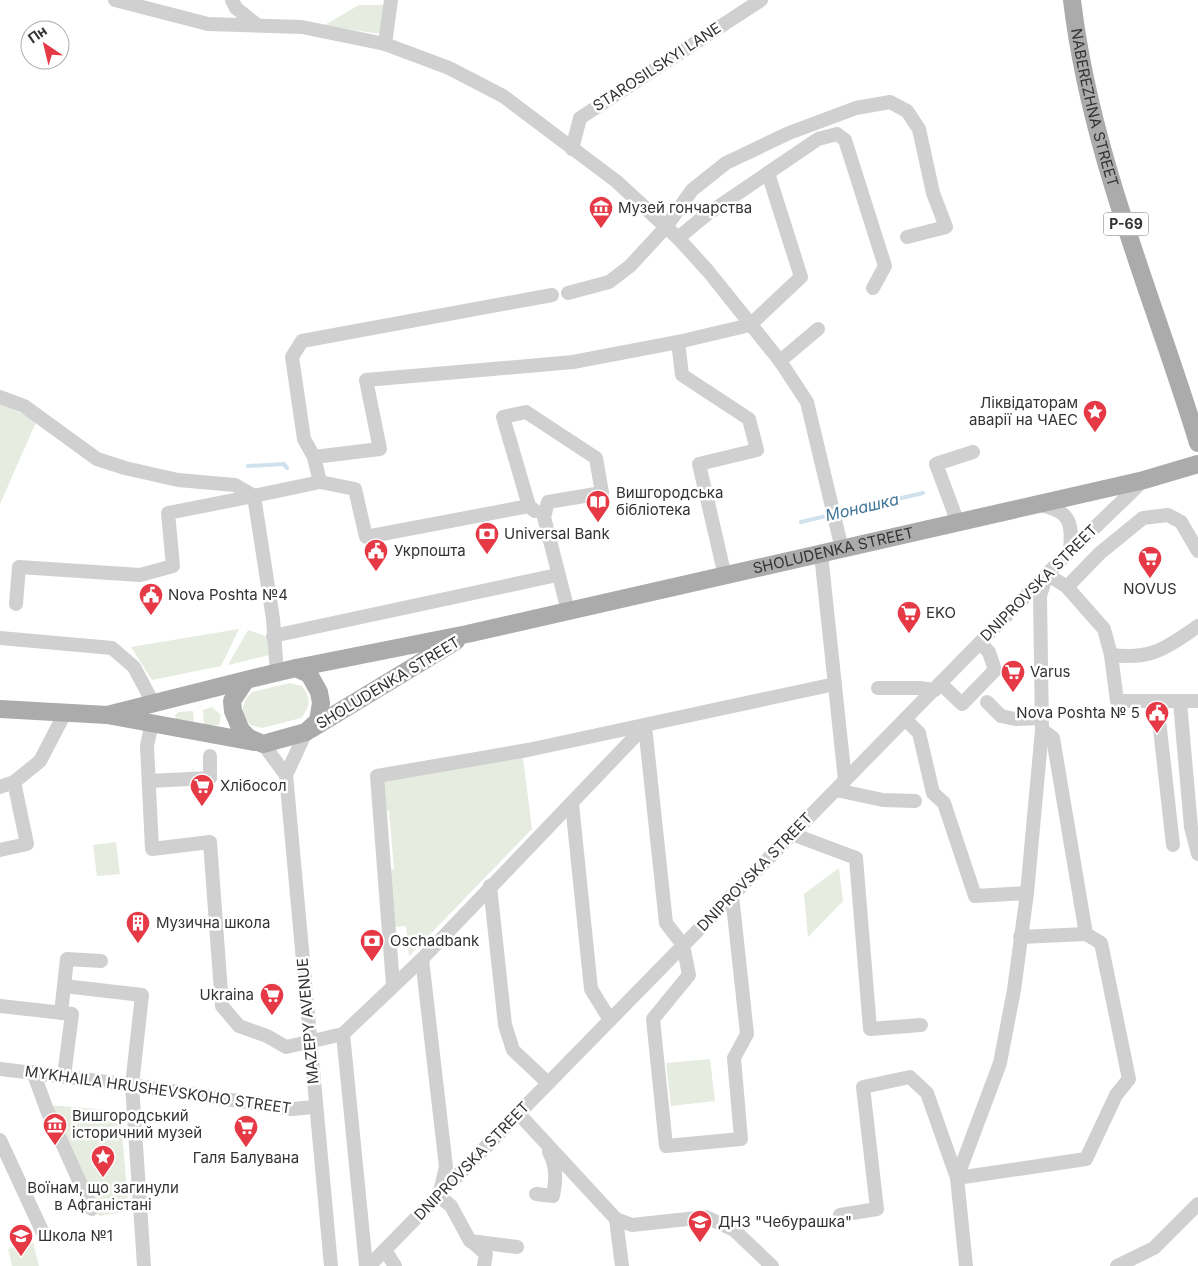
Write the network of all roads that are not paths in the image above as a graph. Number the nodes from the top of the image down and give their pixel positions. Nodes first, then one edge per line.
1 (115, 0) edge
2 (232, 0) edge
3 (391, 0) edge
4 (761, 0) edge
5 (1072, 0) edge
6 (257, 25) junction
7 (385, 44) junction
8 (572, 149) junction
9 (768, 173) junction
10 (666, 228) junction
11 (907, 237) dead end
12 (678, 238) junction
13 (873, 288) dead end
14 (568, 293) dead end
15 (552, 295) dead end
16 (750, 324) junction
17 (818, 329) dead end
18 (678, 342) junction
19 (780, 361) junction
20 (0, 396) edge
21 (1198, 443) edge
22 (973, 452) dead end
23 (314, 457) junction
24 (1198, 464) edge
25 (1144, 480) junction
26 (320, 482) junction
27 (254, 496) junction
28 (1037, 505) junction
29 (529, 506) junction
30 (544, 517) junction
31 (958, 523) junction
32 (842, 549) junction
33 (1070, 551) junction
34 (1198, 551) edge
35 (821, 554) junction
36 (1047, 574) junction
37 (557, 575) junction
38 (725, 576) junction
39 (1067, 587) junction
40 (16, 604) dead end
41 (568, 612) junction
42 (1198, 626) edge
43 (467, 634) junction
44 (273, 636) junction
45 (0, 638) edge
46 (980, 642) junction
47 (1112, 655) junction
48 (296, 668) junction
49 (277, 672) junction
50 (988, 677) junction
51 (246, 680) junction
52 (835, 684) junction
53 (938, 687) junction
54 (878, 688) dead end
55 (1198, 701) edge
56 (987, 702) junction
57 (1157, 702) junction
58 (1180, 702) junction
59 (153, 703) junction
60 (962, 704) junction
61 (0, 709) edge
62 (65, 713) junction
63 (107, 715) junction
64 (905, 719) junction
65 (152, 722) junction
66 (1042, 724) junction
67 (645, 726) junction
68 (307, 732) junction
69 (261, 744) junction
70 (210, 756) dead end
71 (286, 776) junction
72 (149, 781) junction
73 (14, 782) junction
74 (840, 785) junction
75 (0, 787) edge
76 (915, 801) dead end
77 (572, 804) junction
78 (1195, 832) edge
79 (792, 834) junction
80 (1173, 845) dead end
81 (0, 850) edge
82 (1198, 854) edge
83 (490, 886) junction
84 (1027, 893) junction
85 (732, 896) junction
86 (1086, 934) junction
87 (1020, 937) junction
88 (683, 945) junction
89 (422, 959) junction
90 (101, 961) dead end
91 (64, 986) junction
92 (393, 986) junction
93 (0, 1006) edge
94 (60, 1013) junction
95 (610, 1020) junction
96 (921, 1026) dead end
97 (343, 1034) junction
98 (309, 1042) junction
99 (0, 1069) edge
100 (33, 1072) junction
101 (64, 1076) junction
102 (548, 1083) junction
103 (132, 1085) junction
104 (315, 1107) junction
105 (519, 1114) junction
106 (0, 1140) edge
107 (544, 1143) junction
108 (957, 1178) junction
109 (536, 1194) dead end
110 (440, 1196) junction
111 (1198, 1204) edge
112 (92, 1208) dead end
113 (840, 1215) dead end
114 (616, 1219) junction
115 (43, 1233) dead end
116 (470, 1241) junction
117 (517, 1247) dead end
118 (385, 1250) junction
119 (144, 1266) edge
120 (330, 1266) edge
121 (367, 1266) edge
122 (395, 1266) edge
123 (484, 1266) edge
124 (622, 1266) edge
125 (772, 1266) edge
126 (966, 1266) edge
127 (1117, 1266) edge

1 - 6 street
2 - 6 street
3 - 7 street
4 - 8 street, STAROSILSKYI LANE
5 - 21 main road, NABEREZHNA STREET / Р-69
6 - 7 street
7 - 8 street
8 - 10 street
9 - 12 street
9 - 13 street
9 - 16 street
10 - 11 street
10 - 12 street
10 - 14 street
12 - 16 street
15 - 23 street
16 - 18 street
16 - 19 street
17 - 19 street
18 - 23 street
18 - 38 street
19 - 32 street
20 - 27 street
22 - 31 street
23 - 26 street
24 - 25 main road, SHOLUDENKA STREET
25 - 28 main road, SHOLUDENKA STREET
25 - 33 street, DNIPROVSKA STREET
26 - 27 street
26 - 29 street
27 - 40 street
27 - 44 street
28 - 31 main road, SHOLUDENKA STREET
28 - 33 street
29 - 30 street
29 - 30 street
30 - 37 street
31 - 32 main road, SHOLUDENKA STREET
32 - 35 main road, SHOLUDENKA STREET
33 - 36 street, DNIPROVSKA STREET
34 - 39 street
35 - 38 main road, SHOLUDENKA STREET
35 - 52 street
36 - 39 street
36 - 46 street, DNIPROVSKA STREET
36 - 66 street
37 - 41 street
37 - 44 street
38 - 41 main road, SHOLUDENKA STREET
39 - 47 street
41 - 43 main road, SHOLUDENKA STREET
42 - 47 street
43 - 48 main road, SHOLUDENKA STREET
43 - 68 main road, SHOLUDENKA STREET
44 - 49 street
45 - 59 street
46 - 50 street
46 - 53 street, DNIPROVSKA STREET
47 - 57 street
48 - 49 main road
48 - 68 main road
49 - 51 main road
50 - 56 street
50 - 60 street
51 - 59 main road
51 - 69 main road
52 - 67 street
52 - 74 street
53 - 54 street
53 - 60 street
53 - 64 street, DNIPROVSKA STREET
55 - 58 street
56 - 60 street
56 - 66 street
57 - 58 street
57 - 80 street
58 - 78 street
59 - 63 main road
61 - 62 main road
62 - 63 main road
62 - 73 street
63 - 65 main road
64 - 74 street, DNIPROVSKA STREET
64 - 84 street
65 - 69 main road
65 - 72 street
66 - 84 street
66 - 86 street
67 - 77 street
67 - 88 street
67 - 92 street
68 - 69 main road
68 - 71 street, MAZEPY AVENUE
69 - 71 street
70 - 72 street
71 - 98 street, MAZEPY AVENUE
72 - 98 street
73 - 75 street
73 - 81 street
74 - 76 street
74 - 79 street, DNIPROVSKA STREET
77 - 83 street
77 - 95 street
78 - 82 street
79 - 85 street, DNIPROVSKA STREET
79 - 96 street
83 - 89 street
83 - 102 street
84 - 87 street
85 - 88 street, DNIPROVSKA STREET
85 - 88 street
86 - 87 street
86 - 108 street
87 - 108 street
88 - 95 street, DNIPROVSKA STREET
89 - 92 street
89 - 110 street
90 - 91 street
91 - 94 street
91 - 103 street
92 - 97 street
93 - 94 street
94 - 101 street
95 - 102 street, DNIPROVSKA STREET
97 - 98 street
97 - 121 street
98 - 104 street, MAZEPY AVENUE
99 - 100 street, MYKHAILA HRUSHEVSKOHO STREET
100 - 101 street, MYKHAILA HRUSHEVSKOHO STREET
100 - 112 street
101 - 103 street, MYKHAILA HRUSHEVSKOHO STREET
102 - 105 street, DNIPROVSKA STREET
103 - 104 street, MYKHAILA HRUSHEVSKOHO STREET
103 - 119 street
104 - 120 street, MAZEPY AVENUE
105 - 107 street
105 - 110 street, DNIPROVSKA STREET
106 - 115 street
107 - 109 street
107 - 114 street
108 - 113 street
108 - 126 street
110 - 116 street
110 - 118 street, DNIPROVSKA STREET
111 - 127 street
114 - 124 street
114 - 125 street
116 - 117 street
116 - 123 street
118 - 121 street, DNIPROVSKA STREET
118 - 122 street

